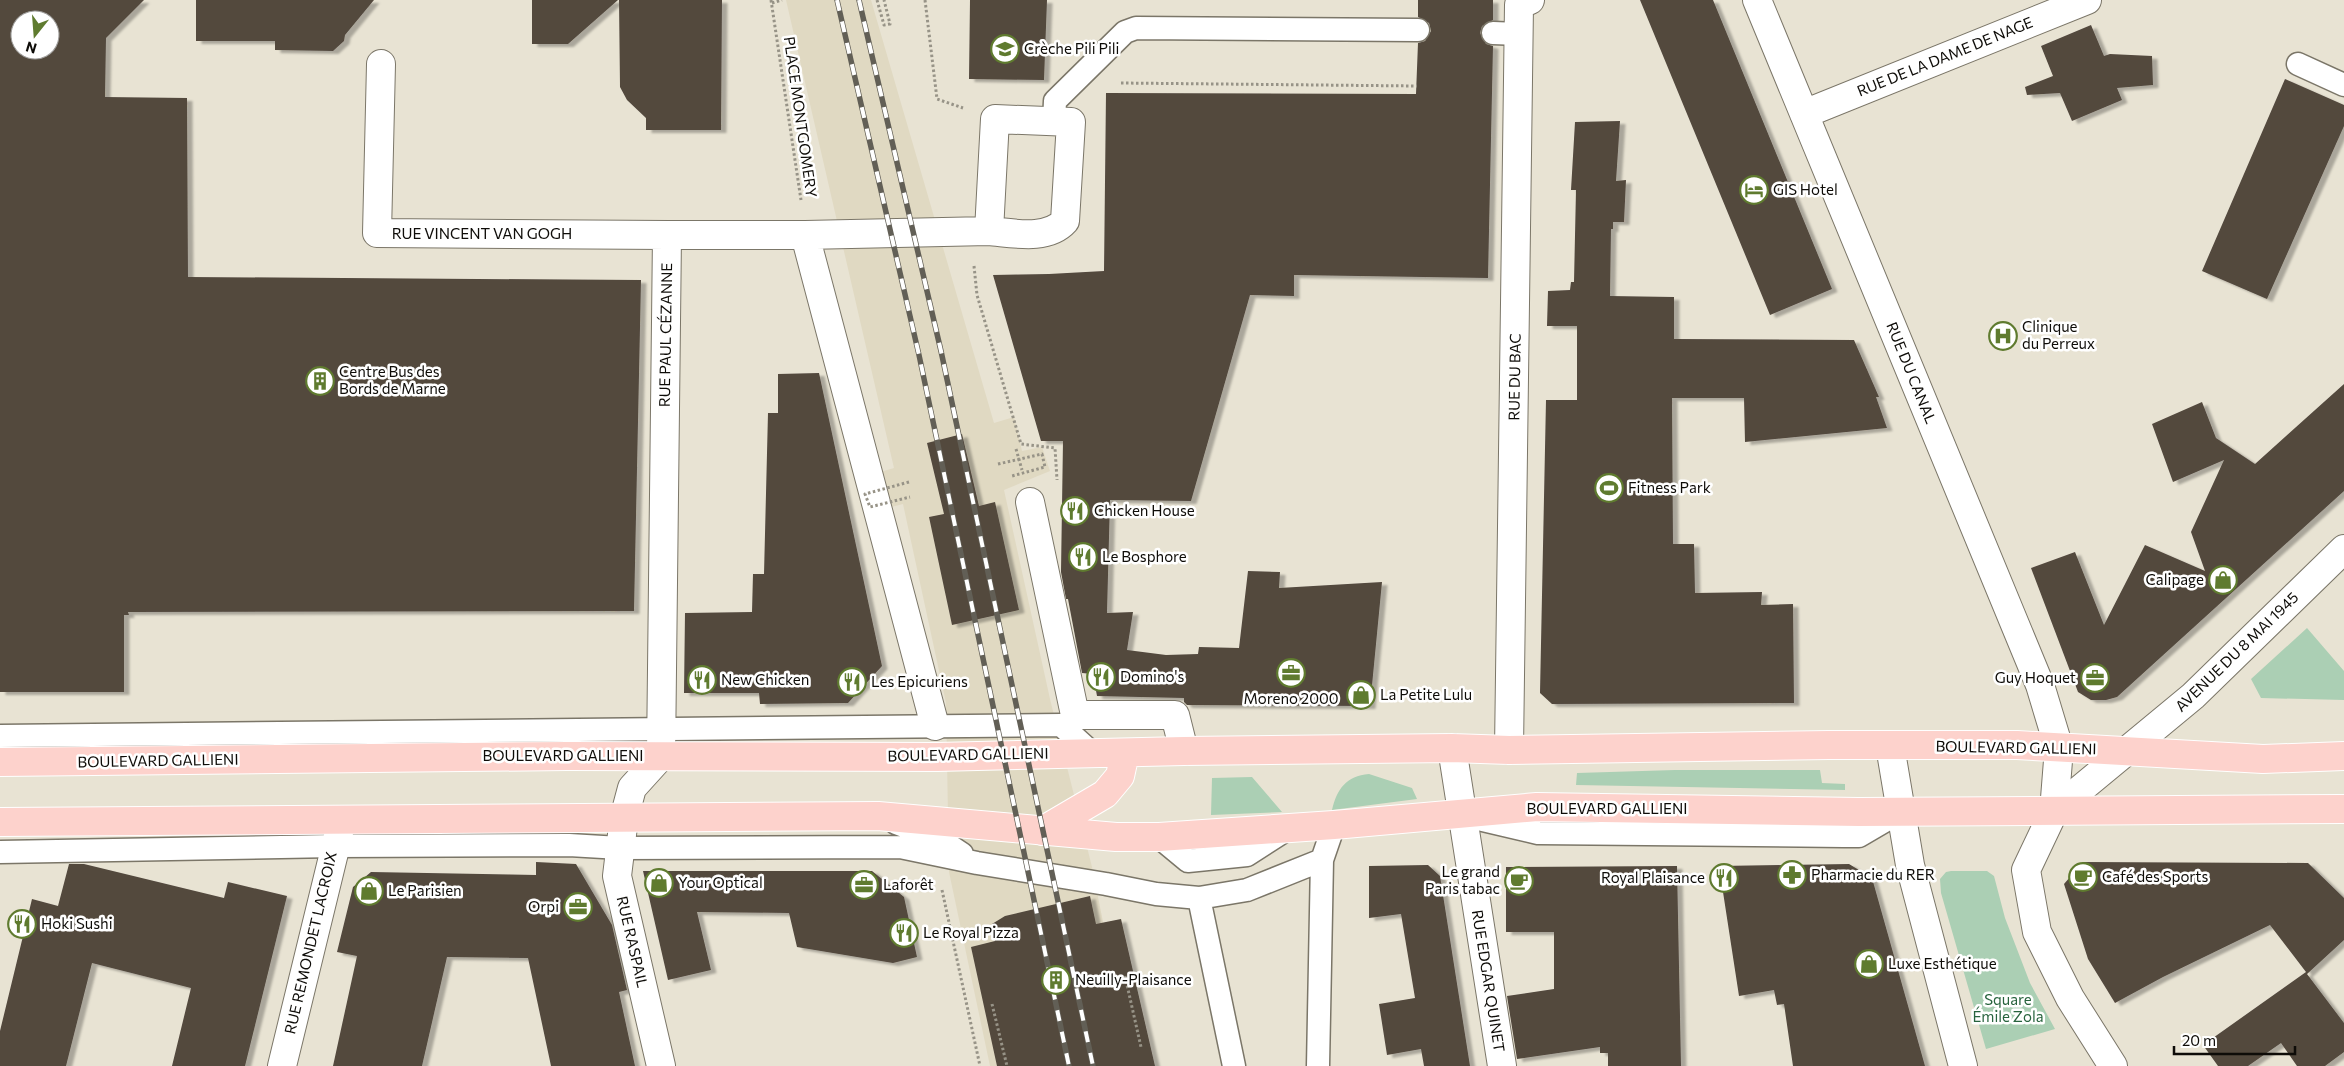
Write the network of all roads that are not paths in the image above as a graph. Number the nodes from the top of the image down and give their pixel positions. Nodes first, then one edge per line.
1 (1757, 0) edge
2 (2087, 0) edge
3 (1524, 2) edge
4 (1418, 30) dead end
5 (381, 64) dead end
6 (2298, 64) dead end
7 (2344, 85) edge
8 (1804, 114) junction
9 (1054, 121) junction
10 (979, 231) junction
11 (667, 235) junction
12 (806, 235) junction
13 (1031, 508) road end
14 (2344, 549) edge
15 (935, 726) junction
16 (661, 729) junction
17 (0, 736) edge
18 (1890, 746) junction
19 (1452, 748) junction
20 (2059, 748) junction
21 (1509, 750) junction
22 (1184, 751) junction
23 (1125, 752) junction
24 (2128, 752) junction
25 (1092, 753) junction
26 (661, 756) junction
27 (2344, 756) edge
28 (0, 762) edge
29 (2344, 809) edge
30 (2054, 811) junction
31 (1900, 812) junction
32 (1462, 815) junction
33 (878, 816) junction
34 (624, 818) junction
35 (0, 822) edge
36 (1334, 826) junction
37 (1042, 831) junction
38 (338, 833) junction
39 (620, 848) junction
40 (0, 852) edge
41 (1322, 860) junction
42 (978, 864) junction
43 (1200, 898) junction
44 (282, 1066) edge
45 (661, 1066) edge
46 (1234, 1066) edge
47 (1318, 1066) edge
48 (1502, 1066) edge
49 (1963, 1066) edge
50 (2113, 1066) edge

1 - 8 street, RUE DU CANAL
2 - 8 street, RUE DE LA DAME DE NAGE
3 - 21 street, RUE DU BAC
4 - 9 lane
5 - 11 street, RUE VINCENT VAN GOGH
6 - 7 lane
8 - 20 street, RUE DU CANAL
9 - 10 street
9 - 10 street
10 - 12 street
11 - 12 street
11 - 16 street, RUE PAUL CÉZANNE
12 - 15 street
13 - 22 street
14 - 24 street, AVENUE DU 8 MAI 1945
15 - 16 lane
15 - 25 lane
16 - 17 lane
16 - 26 street, RUE PAUL CÉZANNE
18 - 20 main road, BOULEVARD GALLIENI
18 - 21 main road, BOULEVARD GALLIENI
18 - 31 street
19 - 21 main road, BOULEVARD GALLIENI
19 - 22 main road, BOULEVARD GALLIENI
19 - 32 street, RUE EDGAR QUINET
20 - 24 main road, BOULEVARD GALLIENI
20 - 30 street
22 - 23 main road, BOULEVARD GALLIENI
23 - 25 main road, BOULEVARD GALLIENI
23 - 37 main road
24 - 27 main road, BOULEVARD GALLIENI
24 - 30 street, BOULEVARD GALLIENI
25 - 26 main road, BOULEVARD GALLIENI
26 - 28 main road, BOULEVARD GALLIENI
26 - 34 street, RUE RASPAIL
29 - 30 main road, BOULEVARD GALLIENI
30 - 31 main road, BOULEVARD GALLIENI
30 - 50 street
31 - 32 main road, BOULEVARD GALLIENI
31 - 49 street
32 - 36 main road, BOULEVARD GALLIENI
32 - 48 street, RUE EDGAR QUINET
33 - 34 main road, BOULEVARD GALLIENI
33 - 37 main road, BOULEVARD GALLIENI
33 - 42 lane
34 - 38 main road, BOULEVARD GALLIENI
34 - 39 street, RUE RASPAIL
35 - 38 main road, BOULEVARD GALLIENI
36 - 37 main road, BOULEVARD GALLIENI
36 - 41 lane
38 - 39 lane
38 - 40 lane
38 - 44 street, RUE REMONDET LACROIX
39 - 42 lane
39 - 45 street, RUE RASPAIL
41 - 43 lane
41 - 47 lane
42 - 43 lane
43 - 46 lane

